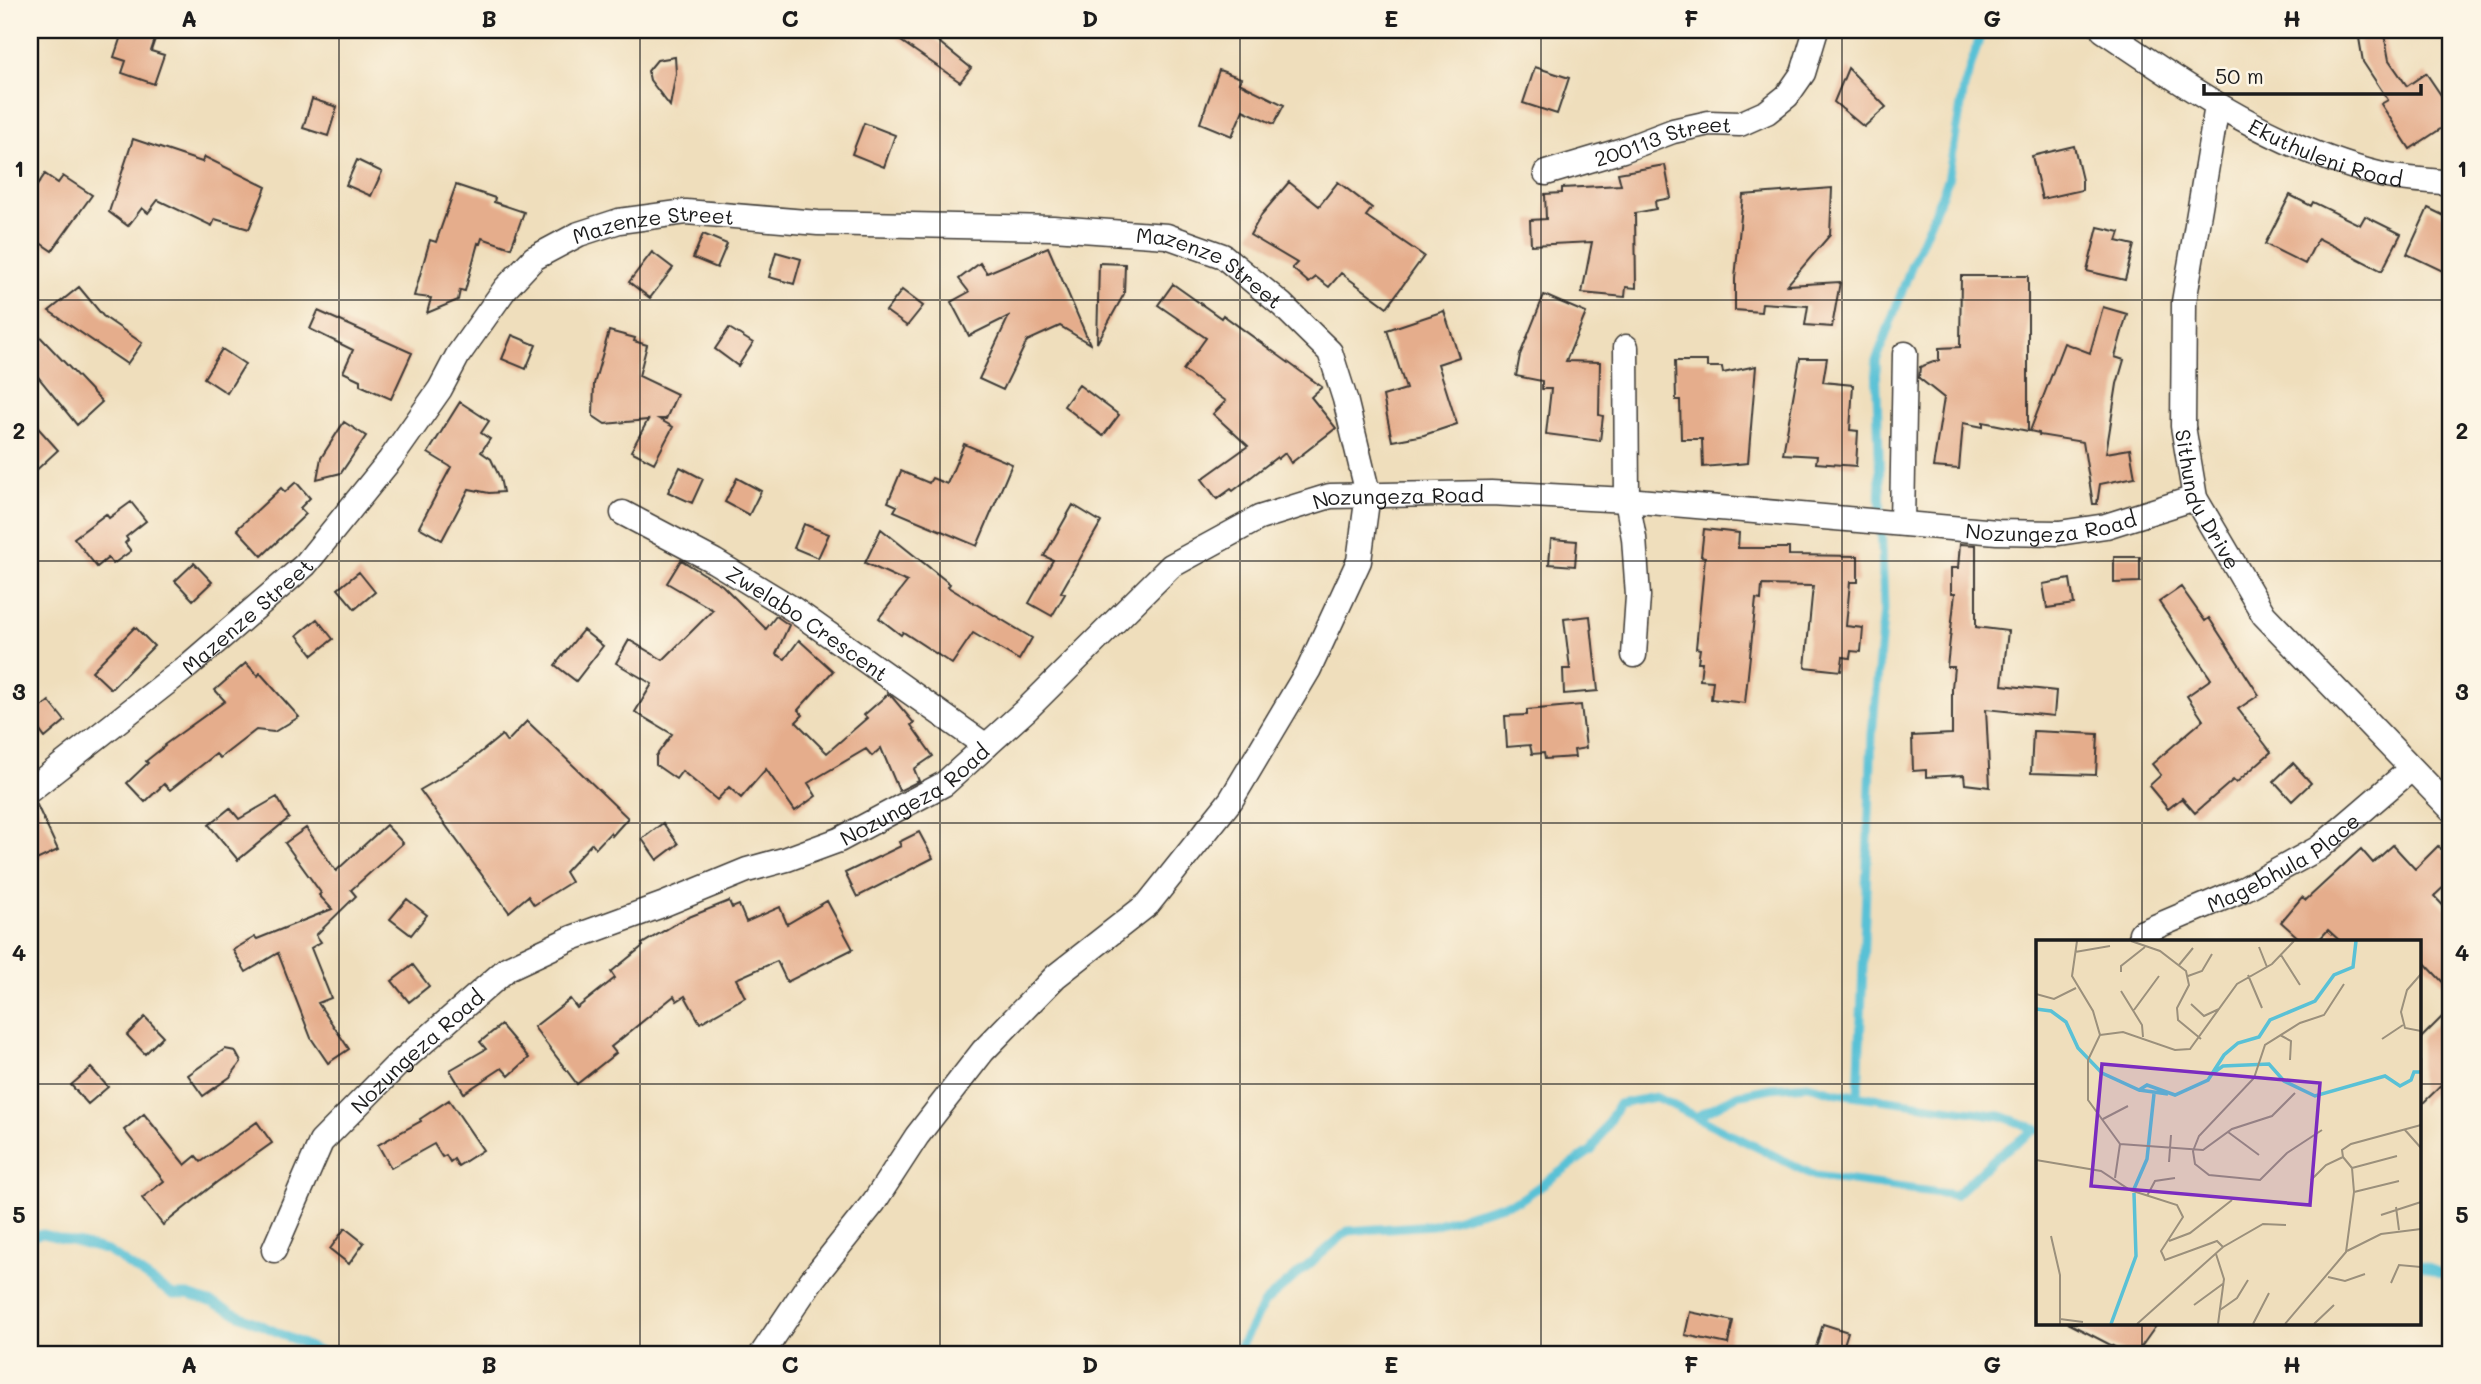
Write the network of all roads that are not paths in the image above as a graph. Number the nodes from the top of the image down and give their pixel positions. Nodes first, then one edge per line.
1 (1816, 30) edge
2 (2103, 30) edge
3 (2217, 106) junction
4 (1546, 173) dead end
5 (2451, 183) edge
6 (1626, 347) dead end
7 (1905, 354) dead end
8 (1368, 494) junction
9 (2195, 498) junction
10 (1627, 500) junction
11 (623, 513) dead end
12 (1902, 523) junction
13 (1634, 655) dead end
14 (986, 746) junction
15 (2411, 769) junction
16 (30, 790) edge
17 (2451, 809) edge
18 (2141, 933) dead end
19 (274, 1250) dead end
20 (762, 1354) edge

1 - 4 street, 200113 Street
2 - 3 street, Ekuthuleni Road
3 - 5 street, Ekuthuleni Road
3 - 9 street, Sithundu Drive
6 - 10 street
7 - 12 street
8 - 10 street, Nozungeza Road
8 - 14 street, Nozungeza Road
8 - 16 street, Mazenze Street
8 - 20 street
9 - 12 street, Nozungeza Road
9 - 15 street, Sithundu Drive
10 - 12 street, Nozungeza Road
10 - 13 street
11 - 14 street, Zwelabo Crescent
14 - 19 street, Nozungeza Road
15 - 17 street, Sithundu Drive
15 - 18 street, Magebhula Place

